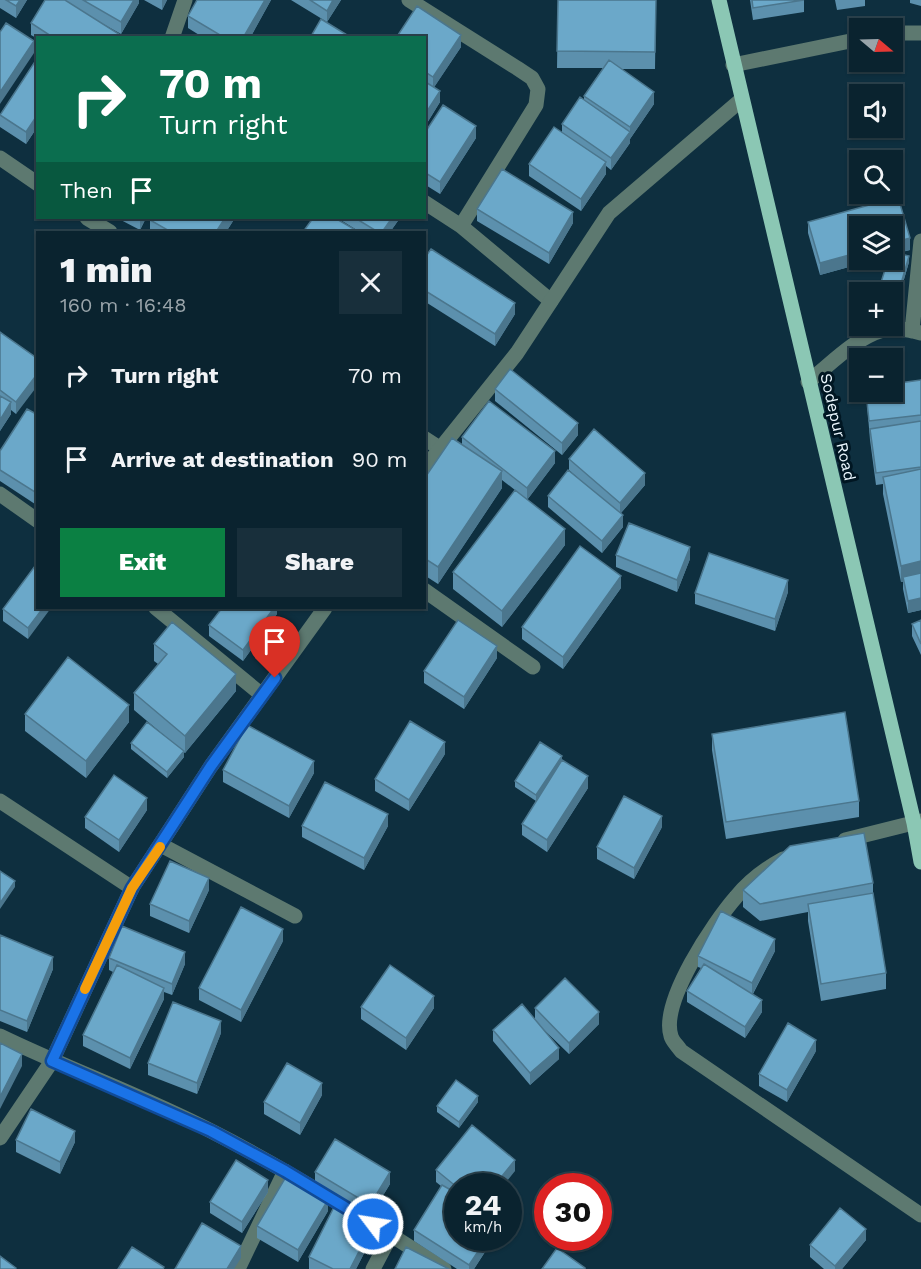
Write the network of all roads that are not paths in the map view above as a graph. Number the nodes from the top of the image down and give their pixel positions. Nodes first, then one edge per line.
1 (185, 0) edge
2 (409, 0) edge
3 (718, 0) edge
4 (903, 33) edge
5 (921, 33) edge
6 (171, 36) edge
7 (849, 41) edge
8 (733, 65) junction
9 (741, 100) junction
10 (0, 158) edge
11 (36, 183) edge
12 (426, 203) edge
13 (89, 219) edge
14 (461, 226) junction
15 (108, 231) edge
16 (921, 241) edge
17 (551, 301) junction
18 (916, 332) edge
19 (808, 382) junction
20 (426, 439) edge
21 (441, 449) junction
22 (426, 467) edge
23 (0, 494) edge
24 (36, 520) edge
25 (426, 591) edge
26 (157, 609) edge
27 (324, 609) edge
28 (533, 667) dead end
29 (262, 695) junction
30 (0, 801) edge
31 (917, 822) edge
32 (828, 844) edge
33 (161, 845) junction
34 (796, 852) edge
35 (921, 862) edge
36 (132, 888) junction
37 (295, 916) dead end
38 (0, 1036) edge
39 (52, 1061) junction
40 (0, 1138) edge
41 (285, 1171) junction
42 (921, 1215) edge
43 (390, 1235) junction
44 (238, 1269) edge
45 (373, 1269) edge
46 (444, 1269) edge

1 - 6 street
2 - 14 street
3 - 8 main road, Sodepur Road
4 - 5 street
7 - 8 street
8 - 9 main road, Sodepur Road
9 - 17 street
9 - 19 main road, Sodepur Road
10 - 11 street
12 - 14 street
13 - 15 street
14 - 17 street
16 - 18 street
17 - 21 street
18 - 19 street
19 - 31 main road, Sodepur Road
20 - 21 street
21 - 22 street
23 - 24 street
25 - 28 street
26 - 29 street
27 - 29 street
29 - 33 street
30 - 36 street
31 - 32 street
31 - 35 main road, Sodepur Road
33 - 36 street
33 - 37 street
34 - 42 street
36 - 39 street
38 - 39 street
39 - 40 street
39 - 41 street
41 - 43 street
41 - 44 street
43 - 45 street
43 - 46 street

